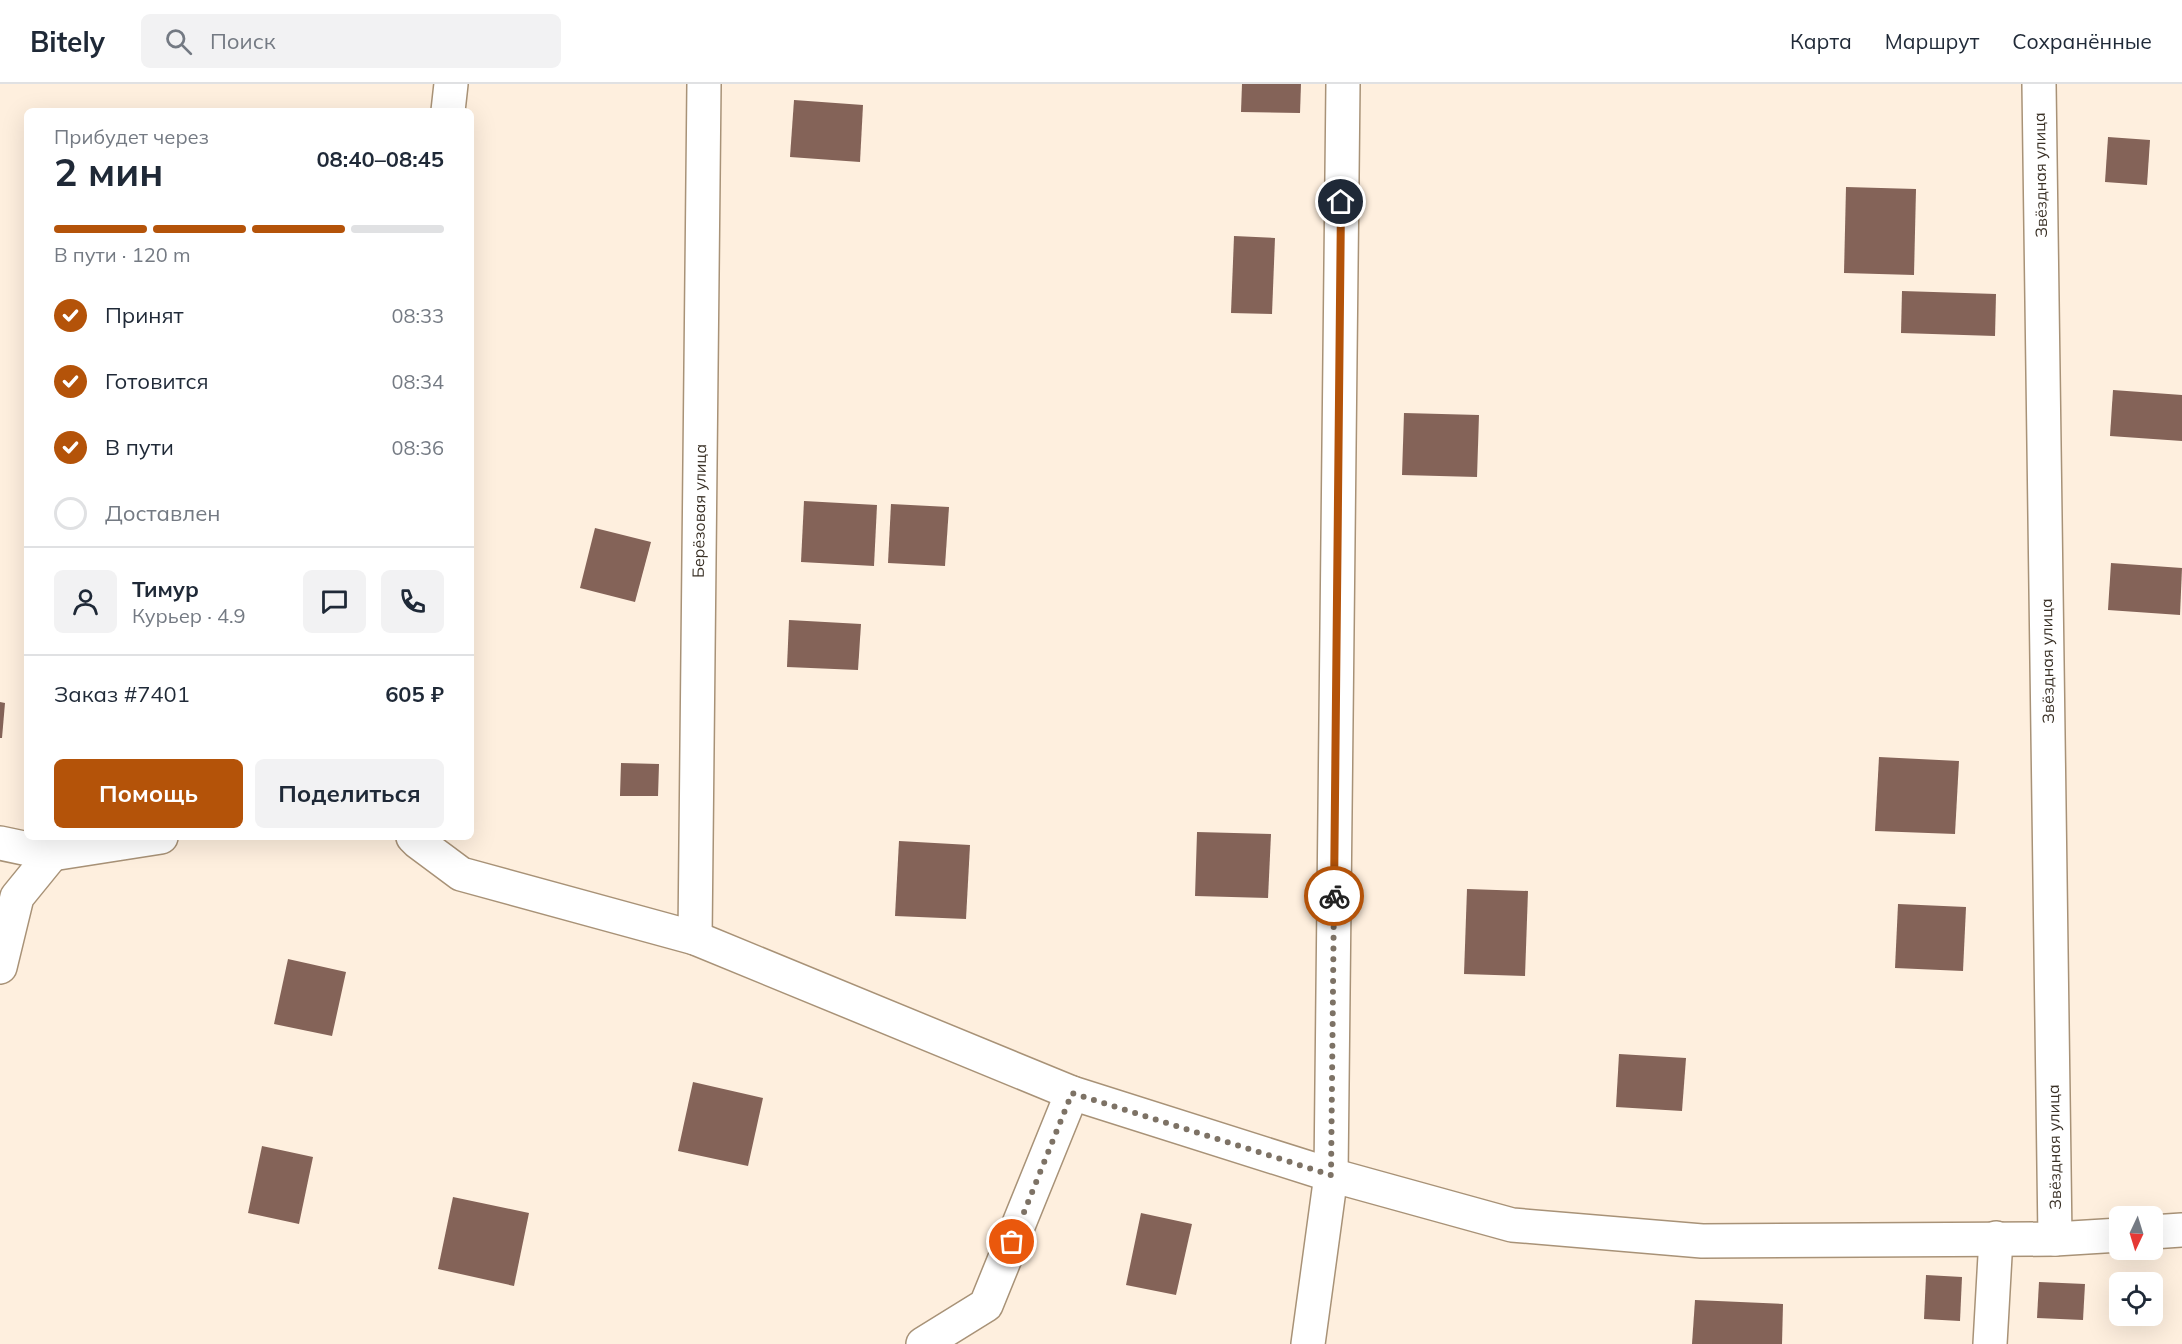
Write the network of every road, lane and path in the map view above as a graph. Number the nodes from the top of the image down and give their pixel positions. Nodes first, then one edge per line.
1 (451, 84) edge
2 (704, 84) edge
3 (1343, 84) edge
4 (2039, 84) edge
5 (448, 108) edge
6 (142, 840) edge
7 (416, 840) edge
8 (0, 843) edge
9 (52, 854) junction
10 (695, 938) junction
11 (0, 968) edge
12 (1072, 1093) junction
13 (1331, 1175) junction
14 (2182, 1230) edge
15 (2163, 1231) edge
16 (2109, 1235) edge
17 (1996, 1238) junction
18 (2055, 1239) junction
19 (923, 1344) edge
20 (1308, 1344) edge
21 (1990, 1344) edge

1 - 5 street
2 - 10 street, Берёзовая улица
3 - 13 street
4 - 18 street, Звёздная улица
6 - 9 street
7 - 10 street
8 - 9 street
9 - 11 street
10 - 12 street
12 - 13 street
12 - 19 street
13 - 17 street
13 - 20 street
14 - 15 street
16 - 18 street
17 - 18 street
17 - 21 street

